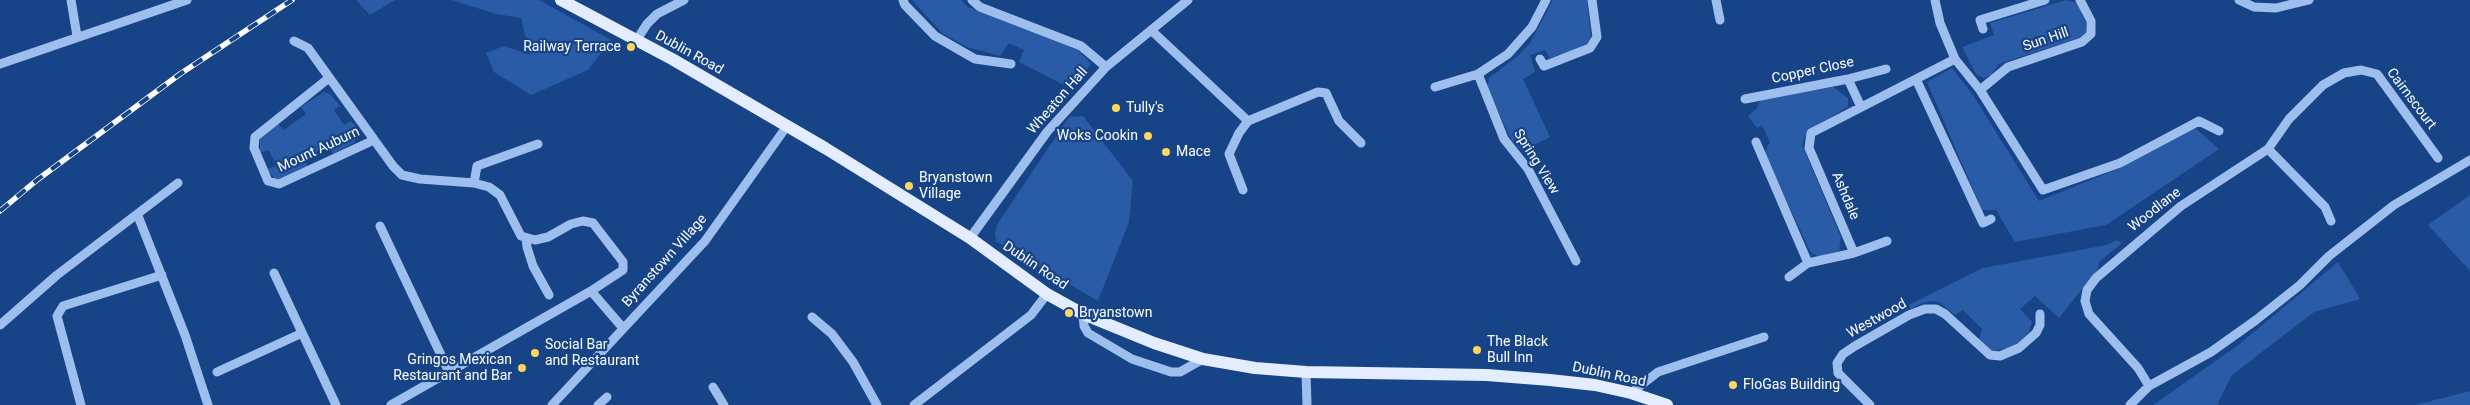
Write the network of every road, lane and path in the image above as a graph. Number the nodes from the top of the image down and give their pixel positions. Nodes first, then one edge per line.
1 (71, 0) edge
2 (187, 0) edge
3 (561, 0) edge
4 (684, 0) edge
5 (903, 0) edge
6 (972, 0) edge
7 (1188, 0) edge
8 (1546, 0) edge
9 (1592, 0) edge
10 (1716, 0) edge
11 (1935, 0) edge
12 (2045, 0) edge
13 (2080, 0) edge
14 (2239, 0) edge
15 (2310, 0) edge
16 (1720, 20) dead end
17 (1983, 29) dead end
18 (1151, 30) junction
19 (77, 36) junction
20 (294, 41) dead end
21 (636, 41) junction
22 (1540, 58) dead end
23 (1955, 59) junction
24 (0, 64) edge
25 (1011, 64) dead end
26 (1106, 67) junction
27 (1886, 69) dead end
28 (1478, 74) junction
29 (329, 78) junction
30 (1848, 79) junction
31 (1916, 79) junction
32 (1435, 87) dead end
33 (1980, 90) junction
34 (1745, 99) dead end
35 (1860, 107) junction
36 (1248, 121) junction
37 (787, 126) junction
38 (2219, 131) dead end
39 (374, 140) junction
40 (1756, 142) dead end
41 (1361, 143) dead end
42 (538, 144) dead end
43 (2268, 149) junction
44 (2438, 158) dead end
45 (2470, 160) edge
46 (178, 183) dead end
47 (474, 183) junction
48 (1243, 190) dead end
49 (138, 216) junction
50 (1991, 219) dead end
51 (2331, 221) dead end
52 (380, 226) dead end
53 (526, 238) junction
54 (970, 238) junction
55 (1887, 241) dead end
56 (1854, 253) junction
57 (1576, 261) dead end
58 (1808, 263) junction
59 (274, 273) dead end
60 (162, 275) junction
61 (1789, 277) dead end
62 (591, 291) junction
63 (1047, 294) junction
64 (549, 295) dead end
65 (1083, 314) junction
66 (2040, 314) dead end
67 (812, 317) dead end
68 (0, 325) edge
69 (622, 328) junction
70 (300, 334) junction
71 (1764, 337) dead end
72 (1203, 359) junction
73 (217, 372) dead end
74 (449, 372) junction
75 (1306, 372) junction
76 (2150, 386) junction
77 (713, 387) dead end
78 (1631, 392) junction
79 (607, 397) dead end
80 (81, 405) edge
81 (208, 405) edge
82 (336, 405) edge
83 (391, 405) edge
84 (552, 405) edge
85 (598, 405) edge
86 (724, 405) edge
87 (877, 405) edge
88 (914, 405) edge
89 (1307, 405) edge
90 (1667, 405) edge
91 (1870, 405) edge
92 (2130, 405) edge

1 - 19 street
2 - 19 street
3 - 21 main road, Dublin Road
4 - 21 street
5 - 25 street
6 - 26 street
7 - 18 street, Wheaton Hall
8 - 28 street
9 - 22 street
10 - 16 street
11 - 23 street
12 - 17 street
13 - 33 street, Sun Hill
14 - 15 street
18 - 26 street, Wheaton Hall
18 - 36 street
19 - 24 street
20 - 29 street, Mount Auburn
21 - 37 main road, Dublin Road
23 - 31 street, Ashdale
23 - 33 street
26 - 54 street, Wheaton Hall
27 - 30 street, Copper Close
28 - 32 street
28 - 57 street, Spring View
29 - 39 street, Mount Auburn
29 - 39 street, Mount Auburn
30 - 34 street, Copper Close
30 - 35 street
31 - 35 street, Ashdale
31 - 50 street
33 - 38 street
35 - 56 street, Ashdale
36 - 41 street
36 - 48 street
37 - 54 main road, Dublin Road
37 - 69 street, Byranstown Village
39 - 47 street, Mount Auburn
40 - 58 street
42 - 47 street
43 - 44 street, Cairnscourt
43 - 51 street
43 - 76 street, Woodlane
45 - 76 street
46 - 49 street
47 - 53 street, Mount Auburn
49 - 60 street
49 - 68 street
52 - 74 street
53 - 62 street
53 - 64 street
54 - 63 main road, Dublin Road
55 - 56 street
56 - 58 street
58 - 61 street
59 - 70 street
60 - 80 street
60 - 81 street
62 - 69 street
62 - 74 street
63 - 65 main road, Dublin Road
63 - 88 street
65 - 72 main road, Dublin Road
65 - 72 street
66 - 91 street, Westwood
67 - 87 street
69 - 84 street, Byranstown Village
70 - 73 street
70 - 82 street
71 - 78 street
72 - 75 main road, Dublin Road
74 - 83 street
75 - 78 main road, Dublin Road
75 - 89 street
76 - 92 street
77 - 86 street
78 - 90 main road, Dublin Road
79 - 85 street

